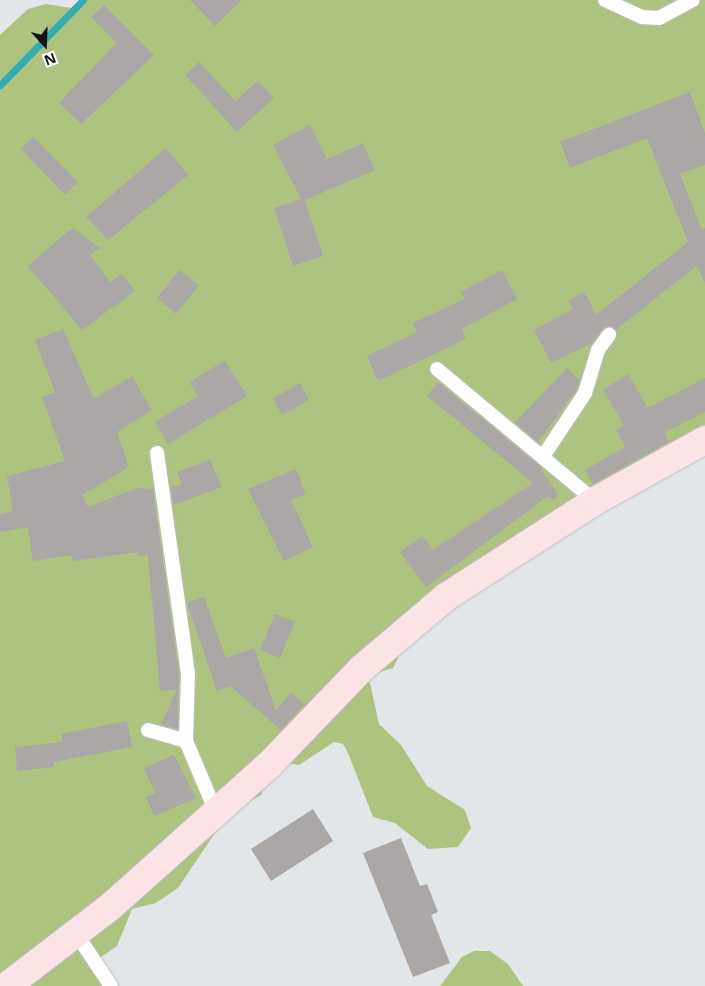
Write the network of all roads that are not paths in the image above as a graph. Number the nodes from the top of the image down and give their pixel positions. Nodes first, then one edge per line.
1 (605, 0) edge
2 (693, 0) edge
3 (609, 336) dead end
4 (437, 369) dead end
5 (705, 440) edge
6 (157, 453) dead end
7 (544, 455) junction
8 (595, 501) junction
9 (148, 730) dead end
10 (186, 741) junction
11 (216, 812) junction
12 (77, 935) junction
13 (7, 986) edge
14 (111, 986) edge

1 - 2 lane
3 - 7 lane
4 - 7 lane
5 - 8 main road
6 - 10 lane
7 - 8 lane
8 - 11 main road
9 - 10 lane
10 - 11 lane
11 - 12 main road
12 - 13 main road
12 - 14 lane

